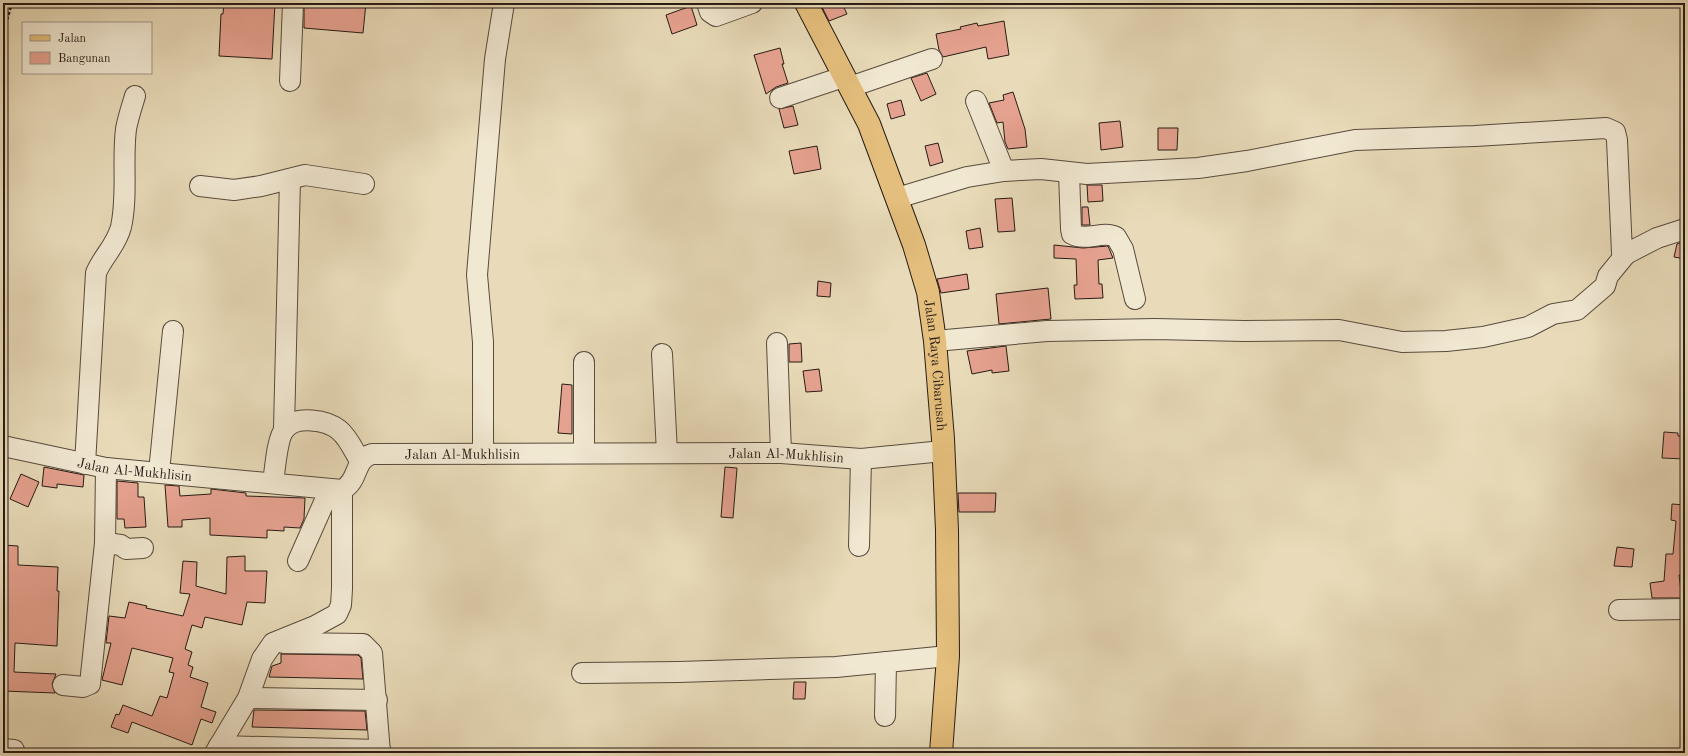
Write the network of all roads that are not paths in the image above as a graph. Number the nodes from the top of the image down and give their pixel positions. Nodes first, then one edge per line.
1 (293, 3) edge
2 (504, 3) edge
3 (707, 3) edge
4 (752, 3) edge
5 (806, 3) edge
6 (932, 59) dead end
7 (290, 81) dead end
8 (846, 82) junction
9 (135, 96) dead end
10 (780, 98) dead end
11 (976, 101) dead end
12 (1004, 171) junction
13 (1069, 173) junction
14 (290, 179) junction
15 (364, 184) dead end
16 (200, 186) dead end
17 (897, 198) junction
18 (1685, 229) edge
19 (1626, 254) junction
20 (1135, 299) dead end
21 (173, 331) dead end
22 (935, 341) junction
23 (777, 343) dead end
24 (662, 354) dead end
25 (584, 362) dead end
26 (284, 429) junction
27 (3, 446) edge
28 (943, 451) junction
29 (584, 453) junction
30 (667, 453) junction
31 (781, 453) junction
32 (483, 454) junction
33 (861, 459) junction
34 (360, 461) junction
35 (85, 464) junction
36 (106, 468) junction
37 (159, 472) junction
38 (274, 483) junction
39 (336, 489) junction
40 (105, 544) junction
41 (859, 546) dead end
42 (143, 548) dead end
43 (298, 561) dead end
44 (1685, 609) edge
45 (1619, 610) dead end
46 (272, 643) junction
47 (948, 656) junction
48 (886, 662) junction
49 (582, 673) dead end
50 (63, 685) dead end
51 (248, 698) junction
52 (377, 700) junction
53 (885, 716) dead end
54 (217, 750) edge
55 (380, 751) edge
56 (941, 753) edge

1 - 7 street
2 - 32 street
3 - 4 street
5 - 8 main road, Jalan Raya Cibarusah
6 - 8 street
8 - 10 street
8 - 17 main road, Jalan Raya Cibarusah
9 - 35 street
11 - 12 street
12 - 13 street
12 - 17 street
13 - 19 street
13 - 20 street
14 - 15 street
14 - 16 street
14 - 26 street
17 - 22 main road, Jalan Raya Cibarusah
18 - 19 street
19 - 22 street
21 - 37 street
22 - 28 main road, Jalan Raya Cibarusah
23 - 31 street
24 - 30 street
25 - 29 street
26 - 34 street
26 - 38 street
27 - 35 street, Jalan Al-Mukhlisin
28 - 33 street, Jalan Al-Mukhlisin
28 - 47 main road, Jalan Raya Cibarusah
29 - 30 street, Jalan Al-Mukhlisin
29 - 32 street, Jalan Al-Mukhlisin
30 - 31 street, Jalan Al-Mukhlisin
31 - 33 street, Jalan Al-Mukhlisin
32 - 34 street, Jalan Al-Mukhlisin
33 - 41 street
34 - 39 street
35 - 36 street, Jalan Al-Mukhlisin
36 - 37 street, Jalan Al-Mukhlisin
36 - 40 street
37 - 38 street, Jalan Al-Mukhlisin
38 - 39 street, Jalan Al-Mukhlisin
39 - 43 street
39 - 46 street
40 - 42 street
40 - 50 street
44 - 45 street
46 - 51 street
46 - 52 street
47 - 48 street
47 - 56 main road, Jalan Raya Cibarusah
48 - 49 street
48 - 53 street
51 - 52 street
51 - 54 street
52 - 55 street
54 - 55 street

